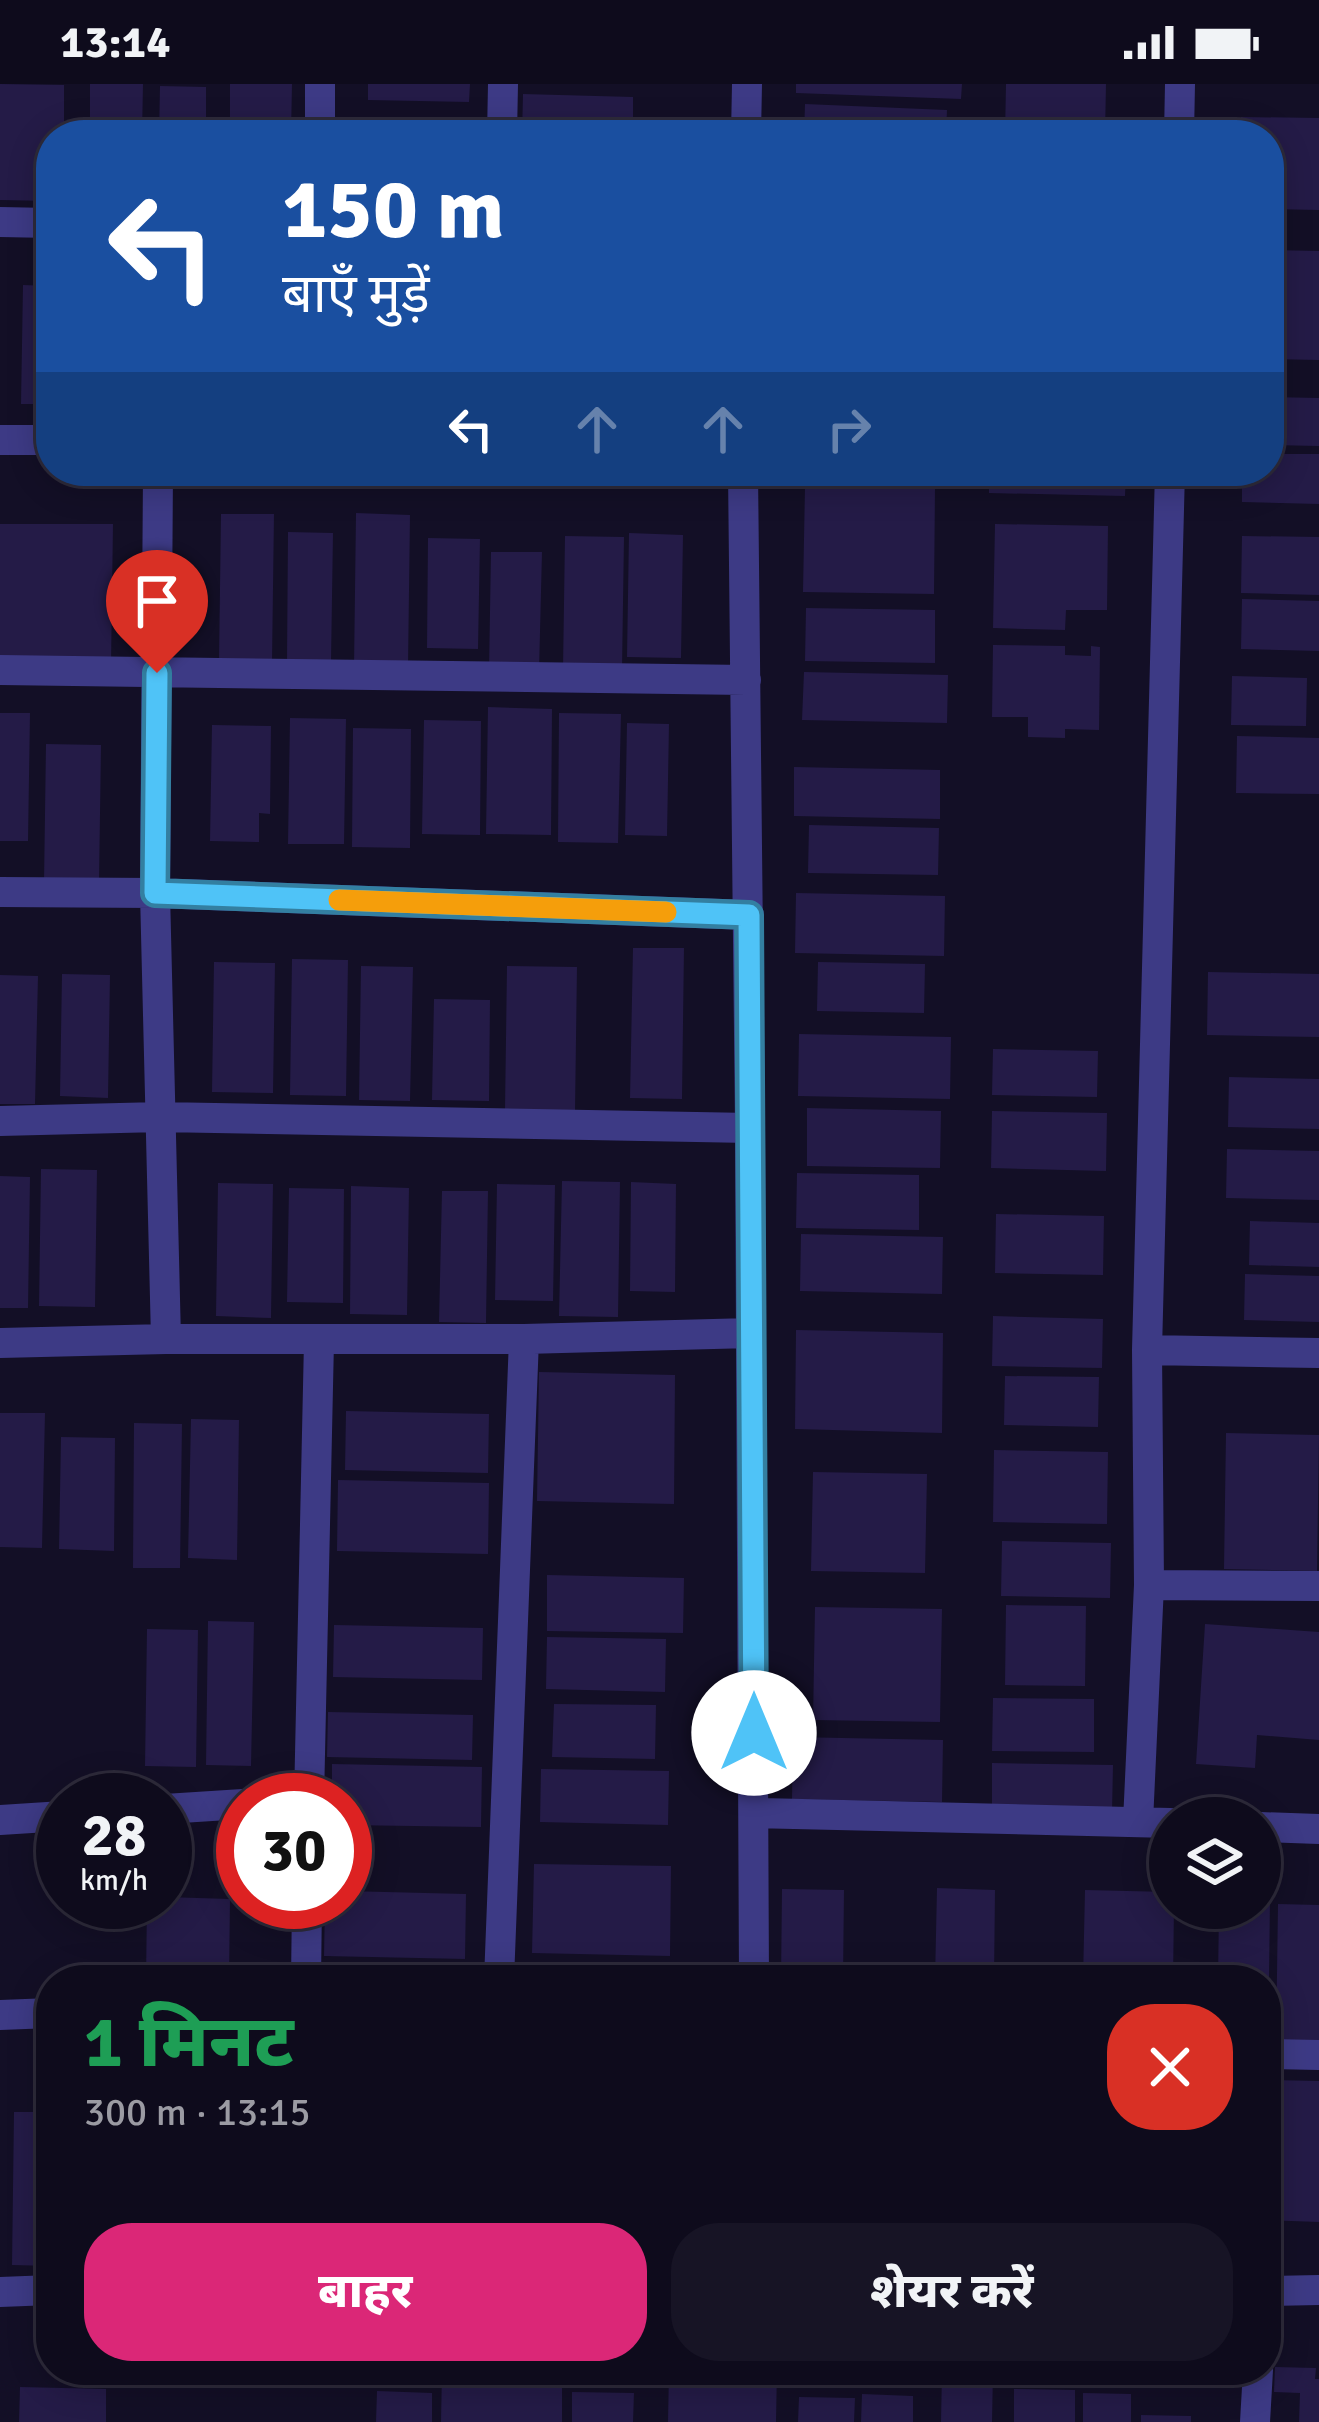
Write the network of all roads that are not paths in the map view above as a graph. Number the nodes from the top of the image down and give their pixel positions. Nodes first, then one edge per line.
1 (320, 84) edge
2 (502, 84) edge
3 (747, 84) edge
4 (1180, 84) edge
5 (320, 120) edge
6 (502, 120) edge
7 (746, 120) edge
8 (1179, 120) edge
9 (0, 222) edge
10 (36, 223) edge
11 (0, 440) edge
12 (36, 440) edge
13 (158, 486) edge
14 (743, 486) edge
15 (1170, 486) edge
16 (0, 670) edge
17 (157, 673) junction
18 (746, 680) junction
19 (0, 892) edge
20 (155, 893) junction
21 (749, 915) junction
22 (160, 1117) junction
23 (0, 1121) edge
24 (750, 1128) junction
25 (751, 1333) junction
26 (166, 1339) junction
27 (524, 1339) junction
28 (319, 1341) junction
29 (0, 1343) edge
30 (1147, 1350) junction
31 (1319, 1353) edge
32 (1149, 1585) junction
33 (1319, 1586) edge
34 (308, 1773) edge
35 (36, 1818) edge
36 (0, 1820) edge
37 (755, 1822) junction
38 (1138, 1822) junction
39 (1149, 1822) edge
40 (1281, 1828) edge
41 (1319, 1829) edge
42 (307, 1929) edge
43 (306, 1965) edge
44 (500, 1965) edge
45 (754, 1965) edge
46 (36, 2014) edge
47 (0, 2015) edge
48 (1281, 2054) edge
49 (1319, 2055) edge
50 (1281, 2290) edge
51 (1319, 2290) edge
52 (36, 2291) edge
53 (0, 2292) edge
54 (1257, 2385) edge
55 (1255, 2422) edge

1 - 5 street
2 - 6 street
3 - 7 street
4 - 8 street
9 - 10 street
11 - 12 street
13 - 17 street
14 - 18 street
15 - 30 street
16 - 17 street
17 - 18 street
17 - 20 street
18 - 21 street
19 - 20 street
20 - 21 street
20 - 22 street
21 - 24 street
22 - 23 street
22 - 24 street
22 - 26 street
24 - 25 street
25 - 27 street
25 - 37 street
26 - 28 street
26 - 29 street
27 - 28 street
27 - 44 street
28 - 34 street
30 - 31 street
30 - 32 street
32 - 33 street
32 - 38 street
35 - 36 street
37 - 38 street
37 - 45 street
38 - 39 street
40 - 41 street
42 - 43 street
46 - 47 street
48 - 49 street
50 - 51 street
52 - 53 street
54 - 55 street

